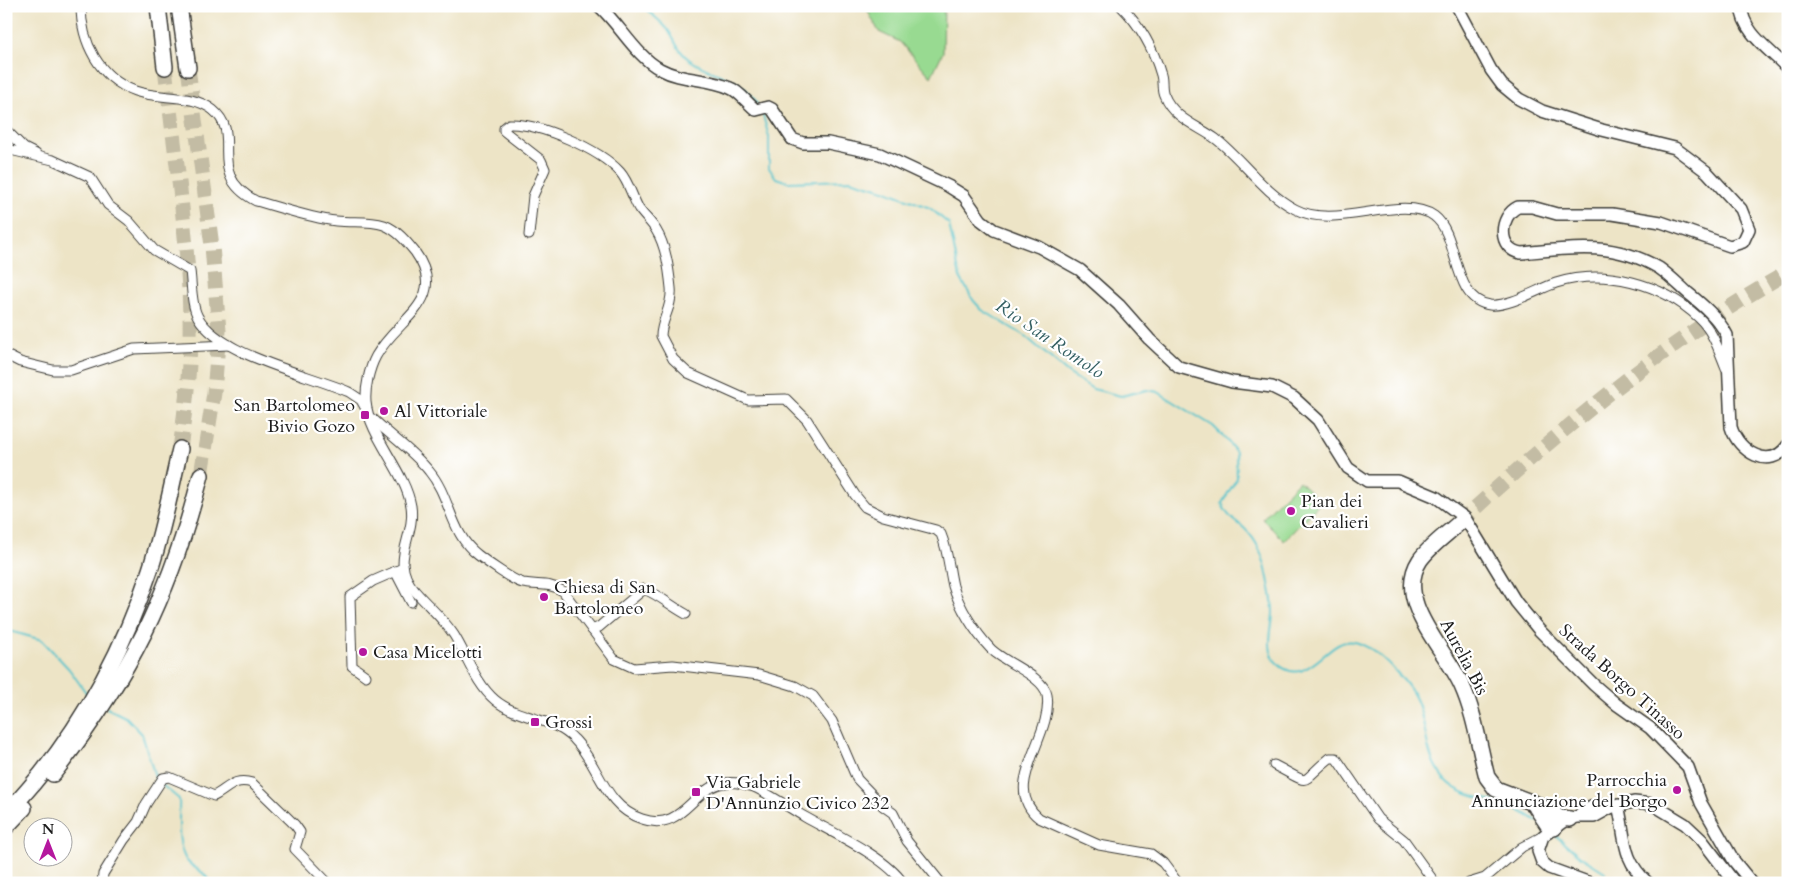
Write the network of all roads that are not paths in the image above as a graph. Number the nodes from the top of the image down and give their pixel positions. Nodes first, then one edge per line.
1 (81, 6) edge
2 (158, 6) edge
3 (179, 6) edge
4 (599, 6) edge
5 (1120, 6) edge
6 (1457, 6) edge
7 (1741, 6) edge
8 (165, 67) tunnel mouth
9 (188, 68) tunnel mouth
10 (1788, 69) edge
11 (6, 130) edge
12 (6, 150) edge
13 (41, 156) junction
14 (529, 235) dead end
15 (229, 345) junction
16 (6, 355) edge
17 (1728, 373) junction
18 (369, 415) junction
19 (1788, 445) edge
20 (180, 449) tunnel mouth
21 (201, 475) tunnel mouth
22 (1458, 523) tunnel mouth
23 (399, 570) junction
24 (411, 602) dead end
25 (686, 614) dead end
26 (592, 630) junction
27 (366, 676) dead end
28 (1274, 765) dead end
29 (1610, 807) junction
30 (6, 814) edge
31 (1562, 822) junction
32 (6, 827) edge
33 (102, 883) edge
34 (328, 883) edge
35 (903, 883) edge
36 (941, 883) edge
37 (1178, 883) edge
38 (1435, 883) edge
39 (1469, 883) edge
40 (1590, 883) edge
41 (1648, 883) edge
42 (1735, 883) edge
43 (1752, 883) edge

1 - 18 street
2 - 8 highway
3 - 9 highway
4 - 43 street, Strada Borgo Tinasso
5 - 17 street
6 - 17 street
7 - 10 street
11 - 13 street
12 - 13 street
13 - 15 street
14 - 37 street
15 - 16 street
15 - 18 street
17 - 19 street
18 - 23 street
18 - 26 street
20 - 30 highway
21 - 32 highway
22 - 31 highway, Aurelia Bis
23 - 24 street
23 - 27 street
23 - 35 street
25 - 26 street
26 - 36 street
28 - 38 street
29 - 31 street
29 - 41 street
29 - 42 street
31 - 39 street
31 - 40 street
33 - 34 street

